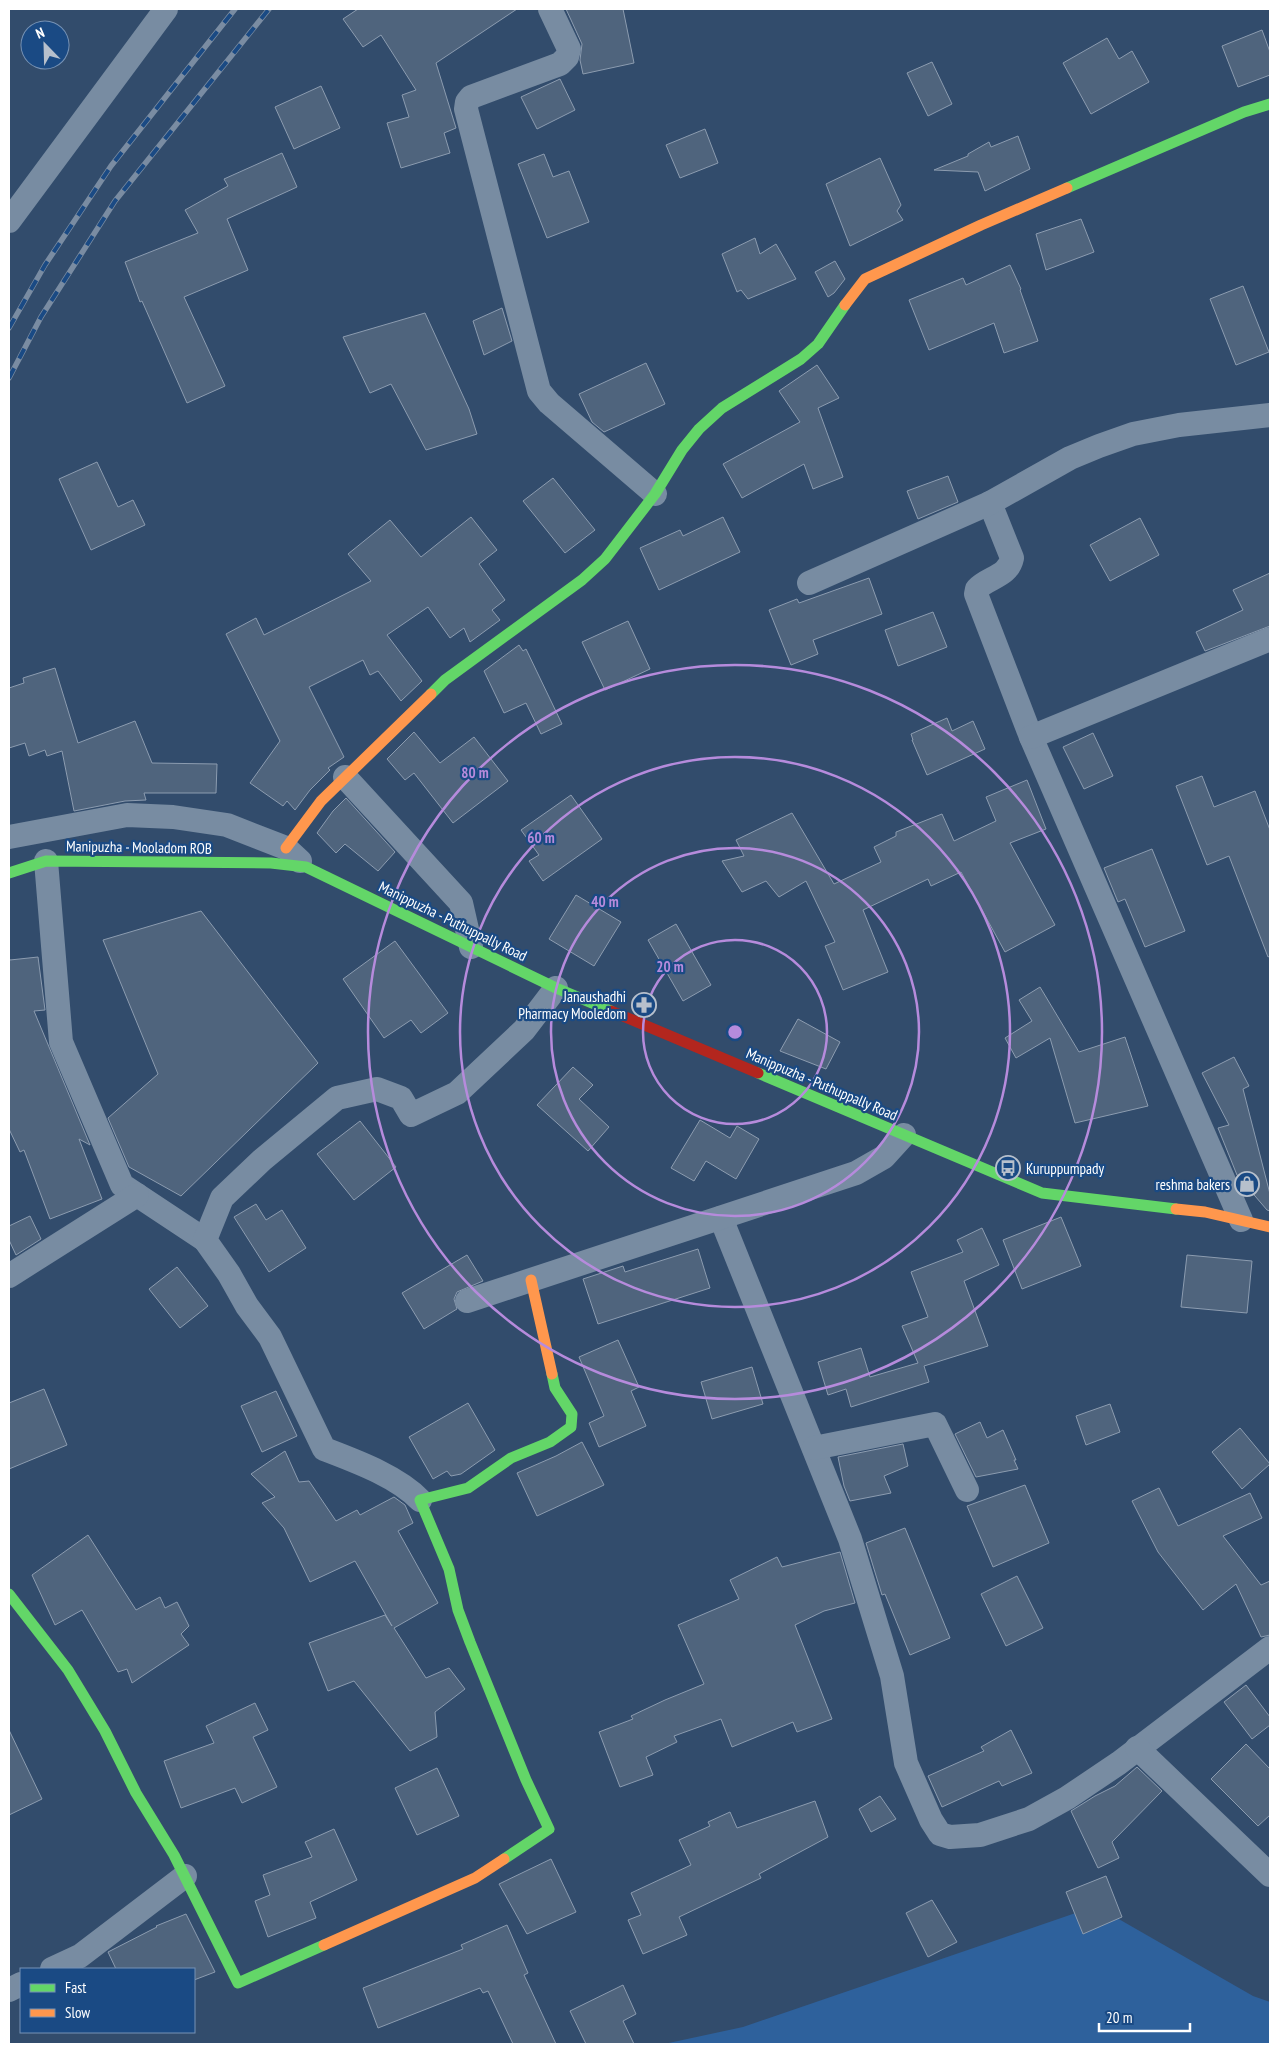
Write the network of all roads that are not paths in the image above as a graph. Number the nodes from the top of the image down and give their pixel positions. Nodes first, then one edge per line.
1 (166, 9) edge
2 (550, 9) edge
3 (1270, 104) edge
4 (9, 221) edge
5 (1270, 415) edge
6 (654, 494) junction
7 (990, 503) junction
8 (809, 583) dead end
9 (1270, 639) edge
10 (1032, 738) junction
11 (345, 777) junction
12 (9, 837) edge
13 (278, 856) junction
14 (46, 861) junction
15 (306, 867) joint
16 (9, 873) edge
17 (472, 947) junction
18 (556, 988) junction
19 (904, 1135) junction
20 (137, 1195) junction
21 (721, 1218) junction
22 (1241, 1220) junction
23 (1270, 1227) edge
24 (205, 1240) junction
25 (9, 1276) edge
26 (531, 1280) junction
27 (467, 1301) dead end
28 (814, 1448) junction
29 (967, 1490) dead end
30 (420, 1500) junction
31 (9, 1594) edge
32 (1270, 1648) edge
33 (1137, 1748) junction
34 (1270, 1875) edge
35 (184, 1876) junction
36 (54, 1968) edge

1 - 4 street
2 - 6 street
3 - 6 street
5 - 7 street
6 - 11 street
7 - 8 street
7 - 10 street
9 - 10 street
10 - 22 street
11 - 13 street
11 - 17 street
12 - 13 street
13 - 14 street, Manipuzha - Mooladom ROB
13 - 15 street
14 - 16 street, Manipuzha - Mooladom ROB
14 - 20 street
15 - 17 street, Manippuzha - Puthuppally Road
17 - 18 street, Manippuzha - Puthuppally Road
18 - 19 street, Manippuzha - Puthuppally Road
18 - 24 street
19 - 21 street
19 - 22 street, Manippuzha - Puthuppally Road
20 - 24 street
20 - 25 street
21 - 26 street
21 - 28 street
22 - 23 street, Manippuzha - Puthuppally Road
24 - 30 street
26 - 27 street
26 - 30 street
28 - 29 street
28 - 33 street
30 - 35 street
31 - 35 street
32 - 33 street
33 - 34 street
35 - 36 street

